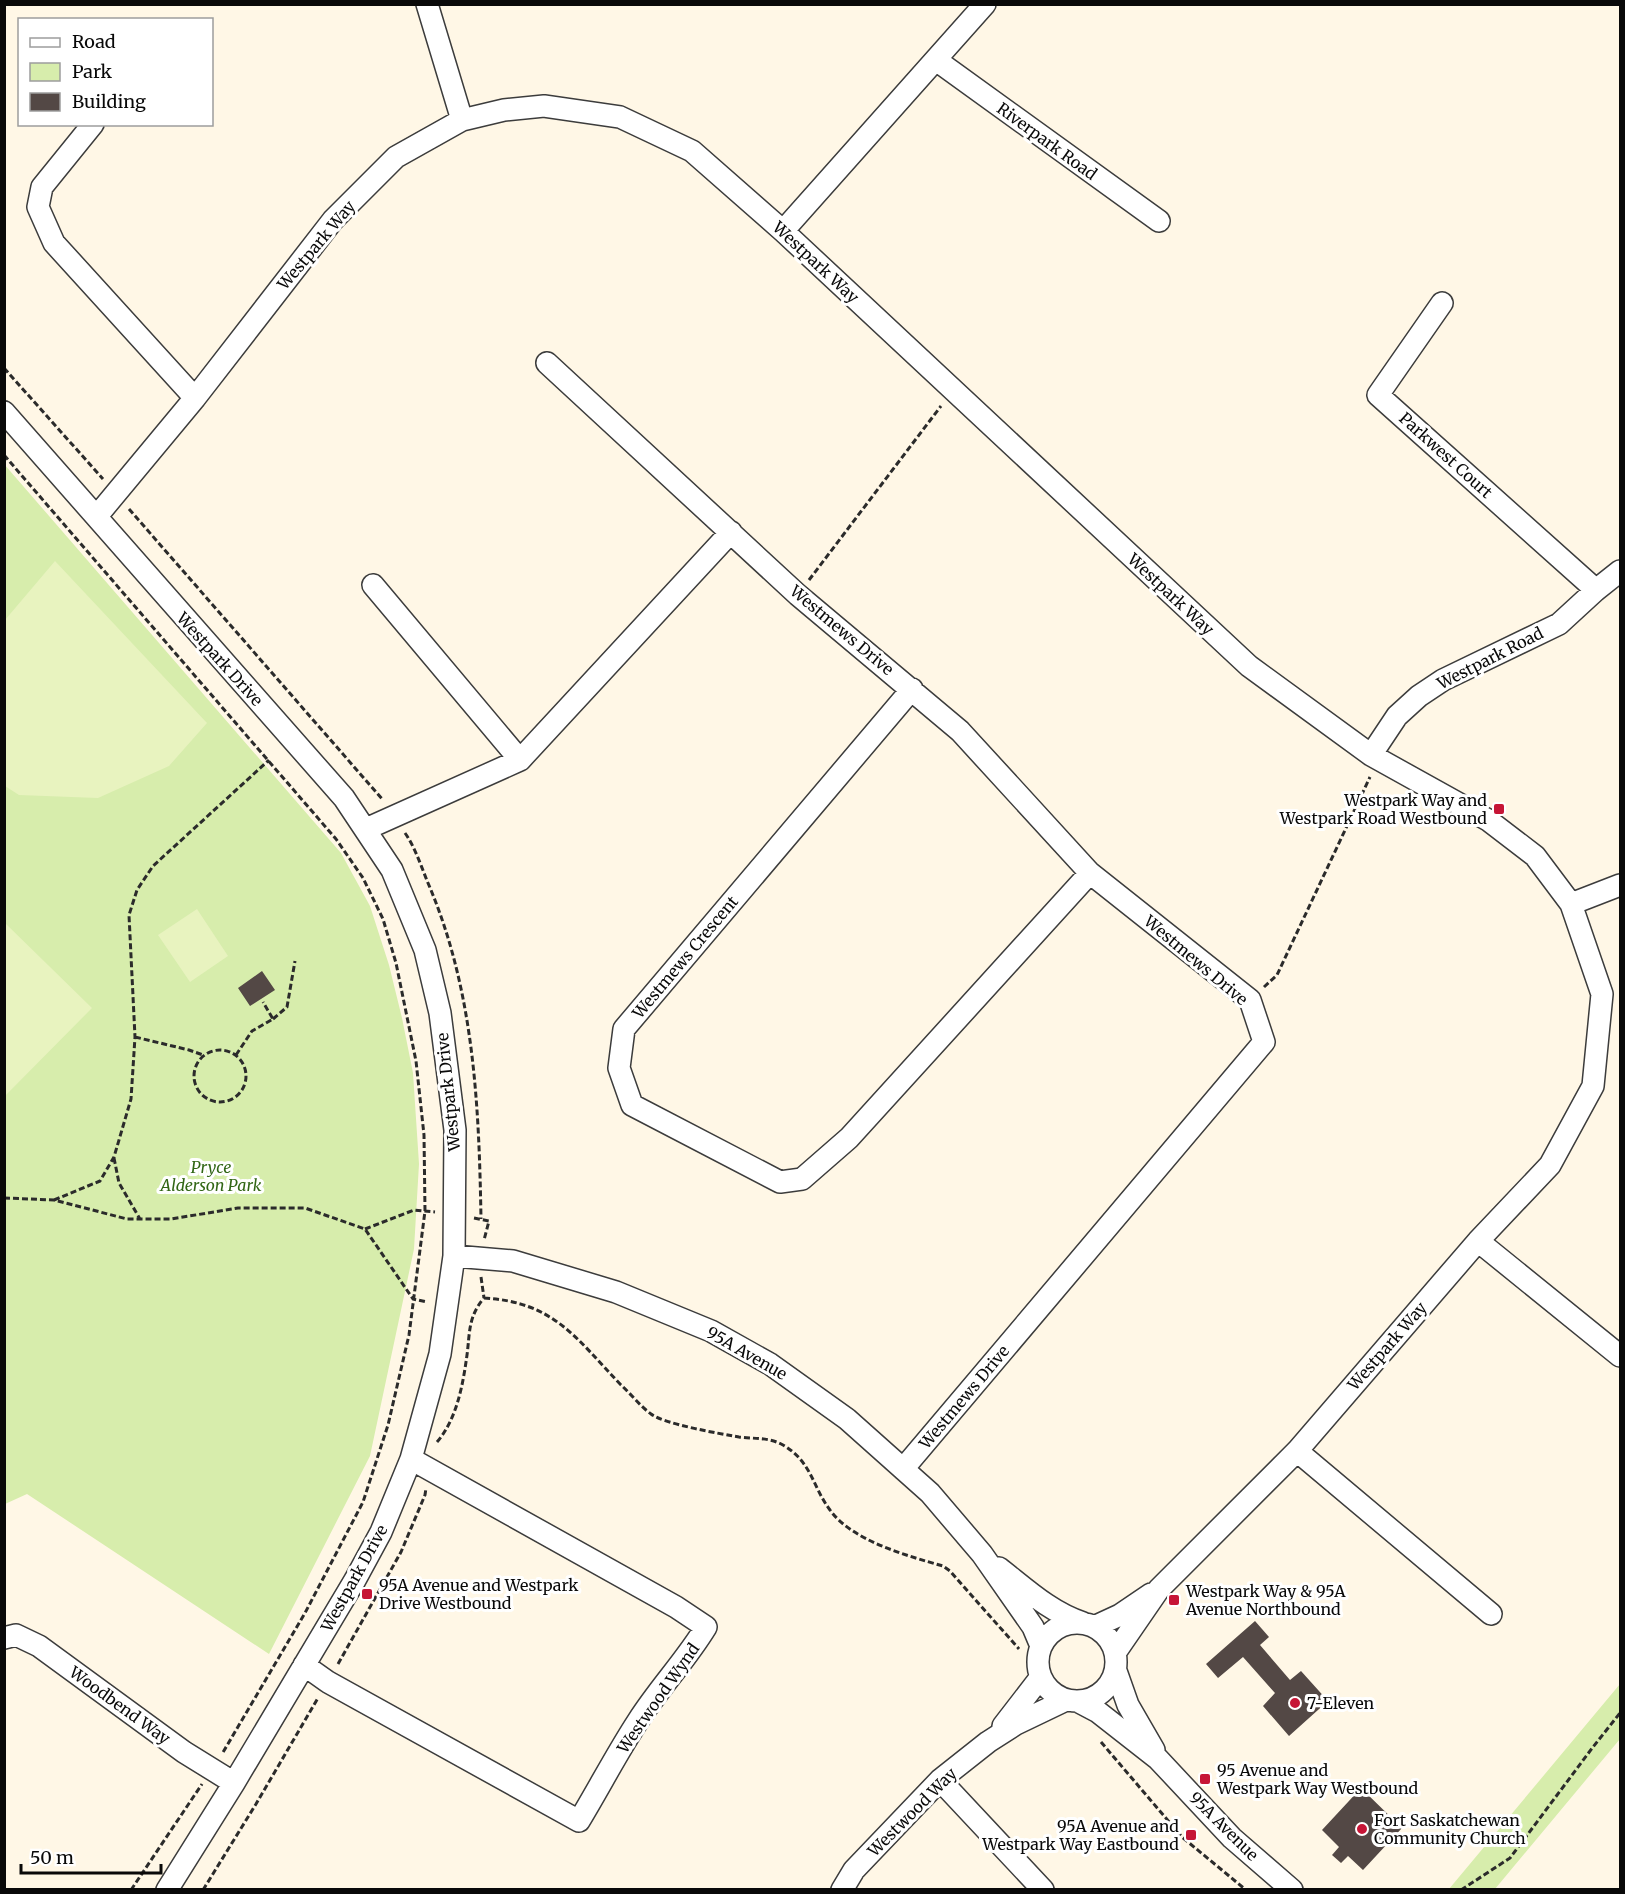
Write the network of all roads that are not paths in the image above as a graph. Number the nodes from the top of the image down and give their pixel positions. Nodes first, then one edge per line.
1 (427, 4) edge
2 (985, 4) edge
3 (936, 60) junction
4 (462, 120) junction
5 (91, 126) edge
6 (1159, 221) dead end
7 (783, 231) junction
8 (1442, 303) dead end
9 (548, 363) dead end
10 (195, 398) junction
11 (4, 412) edge
12 (97, 516) junction
13 (731, 532) junction
14 (1620, 572) edge
15 (374, 585) dead end
16 (1596, 590) junction
17 (912, 689) junction
18 (1371, 755) junction
19 (520, 760) junction
20 (366, 829) junction
21 (1090, 873) junction
22 (1620, 885) edge
23 (1570, 904) junction
24 (1478, 1241) junction
25 (454, 1256) junction
26 (1620, 1356) edge
27 (1296, 1451) junction
28 (411, 1460) junction
29 (903, 1469) junction
30 (982, 1554) junction
31 (1159, 1589) junction
32 (1491, 1614) dead end
33 (1090, 1626) junction
34 (4, 1638) edge
35 (1032, 1651) junction
36 (1116, 1662) junction
37 (304, 1665) junction
38 (1040, 1678) junction
39 (1072, 1701) junction
40 (988, 1742) junction
41 (1158, 1759) junction
42 (940, 1780) junction
43 (234, 1783) junction
44 (167, 1890) edge
45 (842, 1890) edge
46 (1043, 1890) edge
47 (1292, 1890) edge

1 - 4 street
2 - 3 street
3 - 6 street, Riverpark Road
3 - 7 street
4 - 7 street, Westpark Way
4 - 10 street, Westpark Way
5 - 10 street
7 - 18 street, Westpark Way
8 - 16 street, Parkwest Court
9 - 13 street, Westmews Drive
10 - 12 street, Westpark Way
11 - 12 street, Westpark Drive
12 - 20 street, Westpark Drive
13 - 17 street, Westmews Drive
13 - 19 street
14 - 16 street, Westpark Road
15 - 19 street
16 - 18 street, Westpark Road
17 - 21 street, Westmews Drive
17 - 21 street, Westmews Crescent
18 - 23 street, Westpark Way
19 - 20 street
20 - 25 street, Westpark Drive
21 - 29 street, Westmews Drive
22 - 23 street
23 - 24 street, Westpark Way
24 - 26 street
24 - 27 street, Westpark Way
25 - 28 street, Westpark Drive
25 - 29 street, 95A Avenue
27 - 31 street, Westpark Way
27 - 32 street
28 - 37 street, Westpark Drive
28 - 37 street, Westwood Wynd
29 - 30 street, 95A Avenue
30 - 33 street, 95A Avenue
30 - 35 street, 95A Avenue
31 - 33 street, Westpark Way
31 - 36 street, Westpark Way
33 - 35 street
33 - 36 street
34 - 43 street, Woodbend Way
35 - 38 street
36 - 39 street
36 - 41 street, 95A Avenue
37 - 43 street, Westpark Drive
38 - 39 street
38 - 40 street, Westwood Way
39 - 40 street, Westwood Way
39 - 41 street, 95A Avenue
40 - 42 street, Westwood Way
41 - 47 street, 95A Avenue
42 - 45 street, Westwood Way
42 - 46 street
43 - 44 street, Westpark Drive

